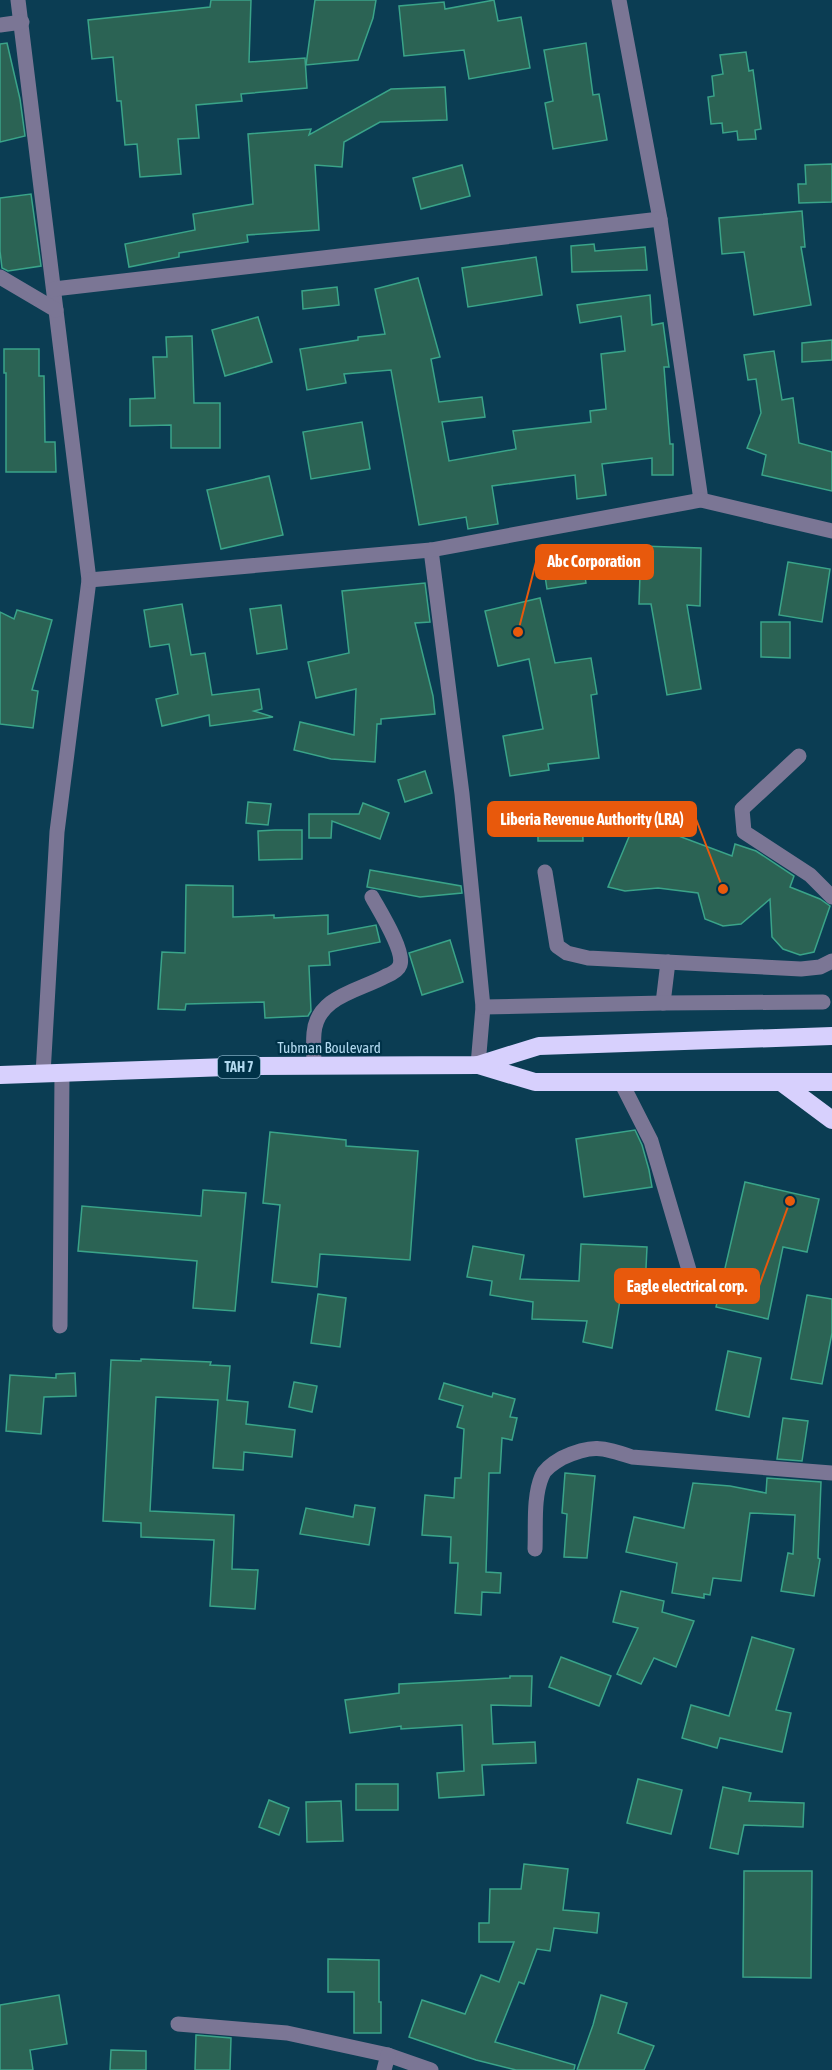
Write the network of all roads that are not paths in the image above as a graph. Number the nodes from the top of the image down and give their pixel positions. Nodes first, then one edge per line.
1 (18, 0) edge
2 (619, 0) edge
3 (22, 22) junction
4 (0, 25) edge
5 (660, 219) junction
6 (0, 277) edge
7 (54, 289) junction
8 (56, 310) junction
9 (701, 500) junction
10 (832, 531) edge
11 (431, 550) junction
12 (89, 580) junction
13 (800, 756) dead end
14 (544, 872) dead end
15 (372, 897) dead end
16 (832, 897) edge
17 (832, 961) edge
18 (668, 963) junction
19 (823, 1002) dead end
20 (663, 1003) junction
21 (483, 1007) junction
22 (832, 1036) edge
23 (478, 1065) junction
24 (314, 1066) junction
25 (52, 1074) junction
26 (0, 1075) edge
27 (621, 1082) junction
28 (781, 1082) junction
29 (832, 1082) edge
30 (832, 1120) edge
31 (694, 1287) dead end
32 (60, 1326) dead end
33 (832, 1473) edge
34 (535, 1549) dead end
35 (178, 2024) dead end
36 (388, 2055) junction
37 (384, 2070) edge
38 (431, 2070) edge

1 - 3 street
2 - 5 street
3 - 4 street
3 - 7 street
5 - 7 street
5 - 9 street
6 - 8 street
7 - 8 street
8 - 12 street
9 - 10 street
9 - 11 street
11 - 12 street
11 - 21 street
12 - 25 street
13 - 16 street
14 - 18 street
15 - 24 street
17 - 18 street
18 - 20 street
19 - 20 street
20 - 21 street
21 - 23 street
22 - 23 highway, Tubman Boulevard / TAH 7
23 - 24 highway, Tubman Boulevard / TAH 7
23 - 27 highway, Tubman Boulevard / TAH 7
24 - 25 highway, Tubman Boulevard / TAH 7
25 - 26 highway, Tubman Boulevard / TAH 7
25 - 32 street
27 - 28 highway, Tubman Boulevard / TAH 7
27 - 31 street
28 - 29 highway, Tubman Boulevard / TAH 7
28 - 30 highway
33 - 34 street
35 - 36 street
36 - 37 street
36 - 38 street

